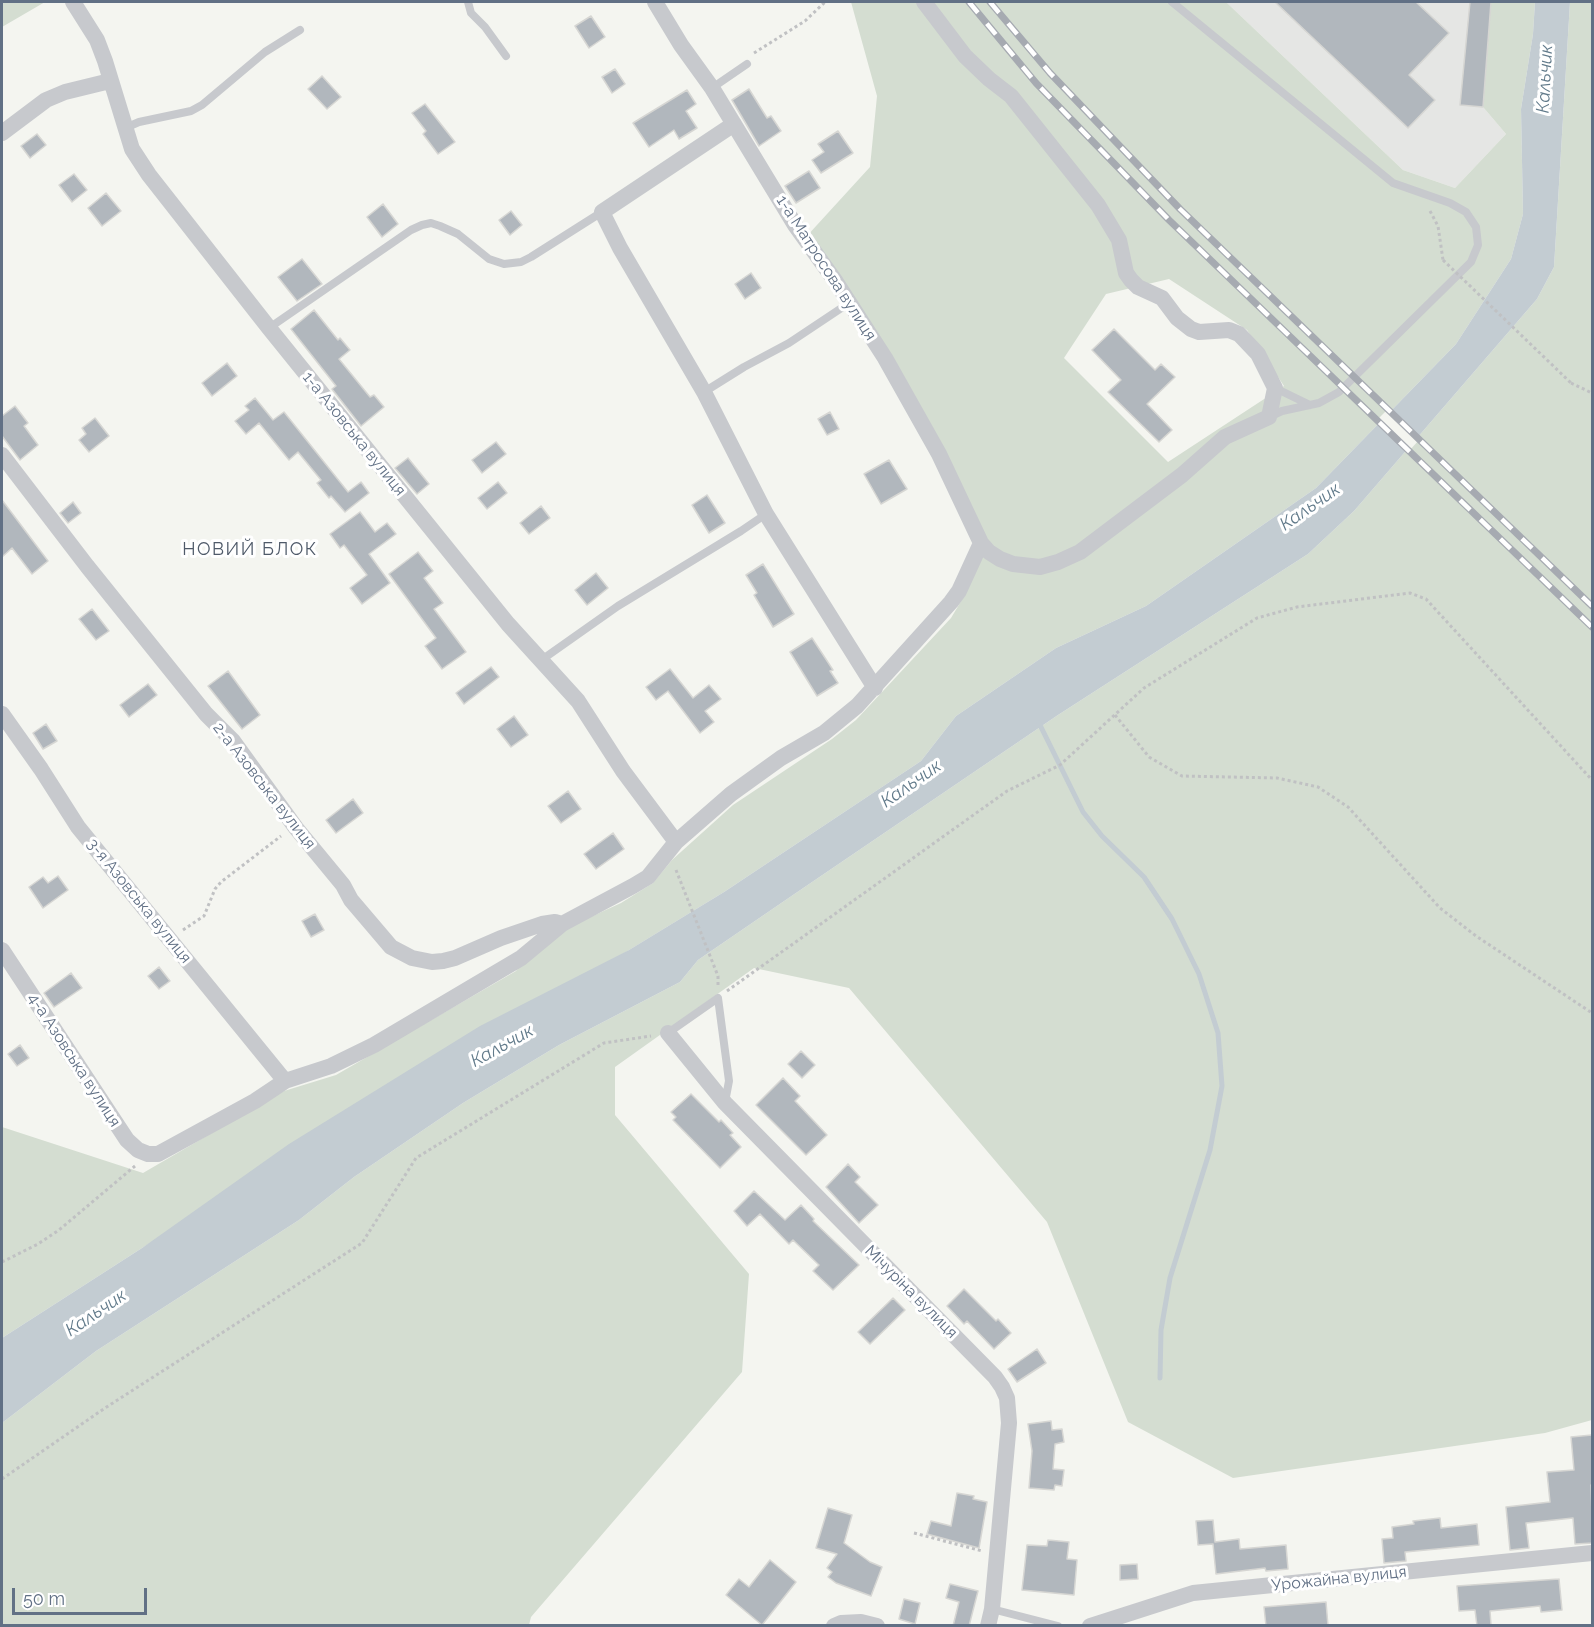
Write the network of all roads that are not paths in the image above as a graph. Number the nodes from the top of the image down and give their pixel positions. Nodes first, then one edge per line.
1 (73, 2) edge
2 (468, 2) edge
3 (655, 2) edge
4 (924, 2) edge
5 (1172, 2) edge
6 (300, 30) dead end
7 (506, 56) dead end
8 (747, 64) road end
9 (110, 81) junction
10 (712, 88) junction
11 (734, 124) junction
12 (125, 128) junction
13 (2, 133) edge
14 (602, 212) junction
15 (849, 303) junction
16 (269, 328) junction
17 (1275, 387) junction
18 (704, 392) junction
19 (1310, 405) junction
20 (1269, 417) junction
21 (2, 455) edge
22 (766, 514) junction
23 (981, 543) junction
24 (540, 661) junction
25 (875, 688) junction
26 (2, 714) edge
27 (672, 847) junction
28 (562, 924) junction
29 (2, 950) edge
30 (668, 1033) joint
31 (285, 1081) junction
32 (725, 1103) junction
33 (1593, 1554) edge
34 (992, 1609) junction
35 (834, 1626) edge
36 (876, 1626) edge
37 (988, 1626) edge
38 (1058, 1626) edge
39 (1090, 1626) edge

1 - 9 street, 1-а Азовська вулиця
2 - 7 lane
3 - 10 street, 1-а Матросова вулиця
4 - 17 street
5 - 19 lane
6 - 12 lane
8 - 10 lane
9 - 12 street, 1-а Азовська вулиця
9 - 13 street
10 - 11 street, 1-а Матросова вулиця
11 - 14 street
11 - 15 street, 1-а Матросова вулиця
12 - 16 street, 1-а Азовська вулиця
14 - 16 lane
14 - 18 street
15 - 18 lane
15 - 23 street, 1-а Матросова вулиця
16 - 24 street, 1-а Азовська вулиця
17 - 19 lane
17 - 20 street
18 - 22 street
19 - 20 lane
20 - 23 street
21 - 28 street, 2-а Азовська вулиця
22 - 24 lane
22 - 25 street
23 - 25 street
24 - 27 street, 1-а Азовська вулиця
25 - 27 street
26 - 31 street, 3-я Азовська вулиця
27 - 28 street
28 - 31 street
29 - 31 street, 4-а Азовська вулиця
30 - 32 street, Мічуріна вулиця
30 - 32 lane
32 - 34 street, Мічуріна вулиця
33 - 39 street, Урожайна вулиця
34 - 37 street, Мічуріна вулиця
34 - 38 lane
35 - 36 street

